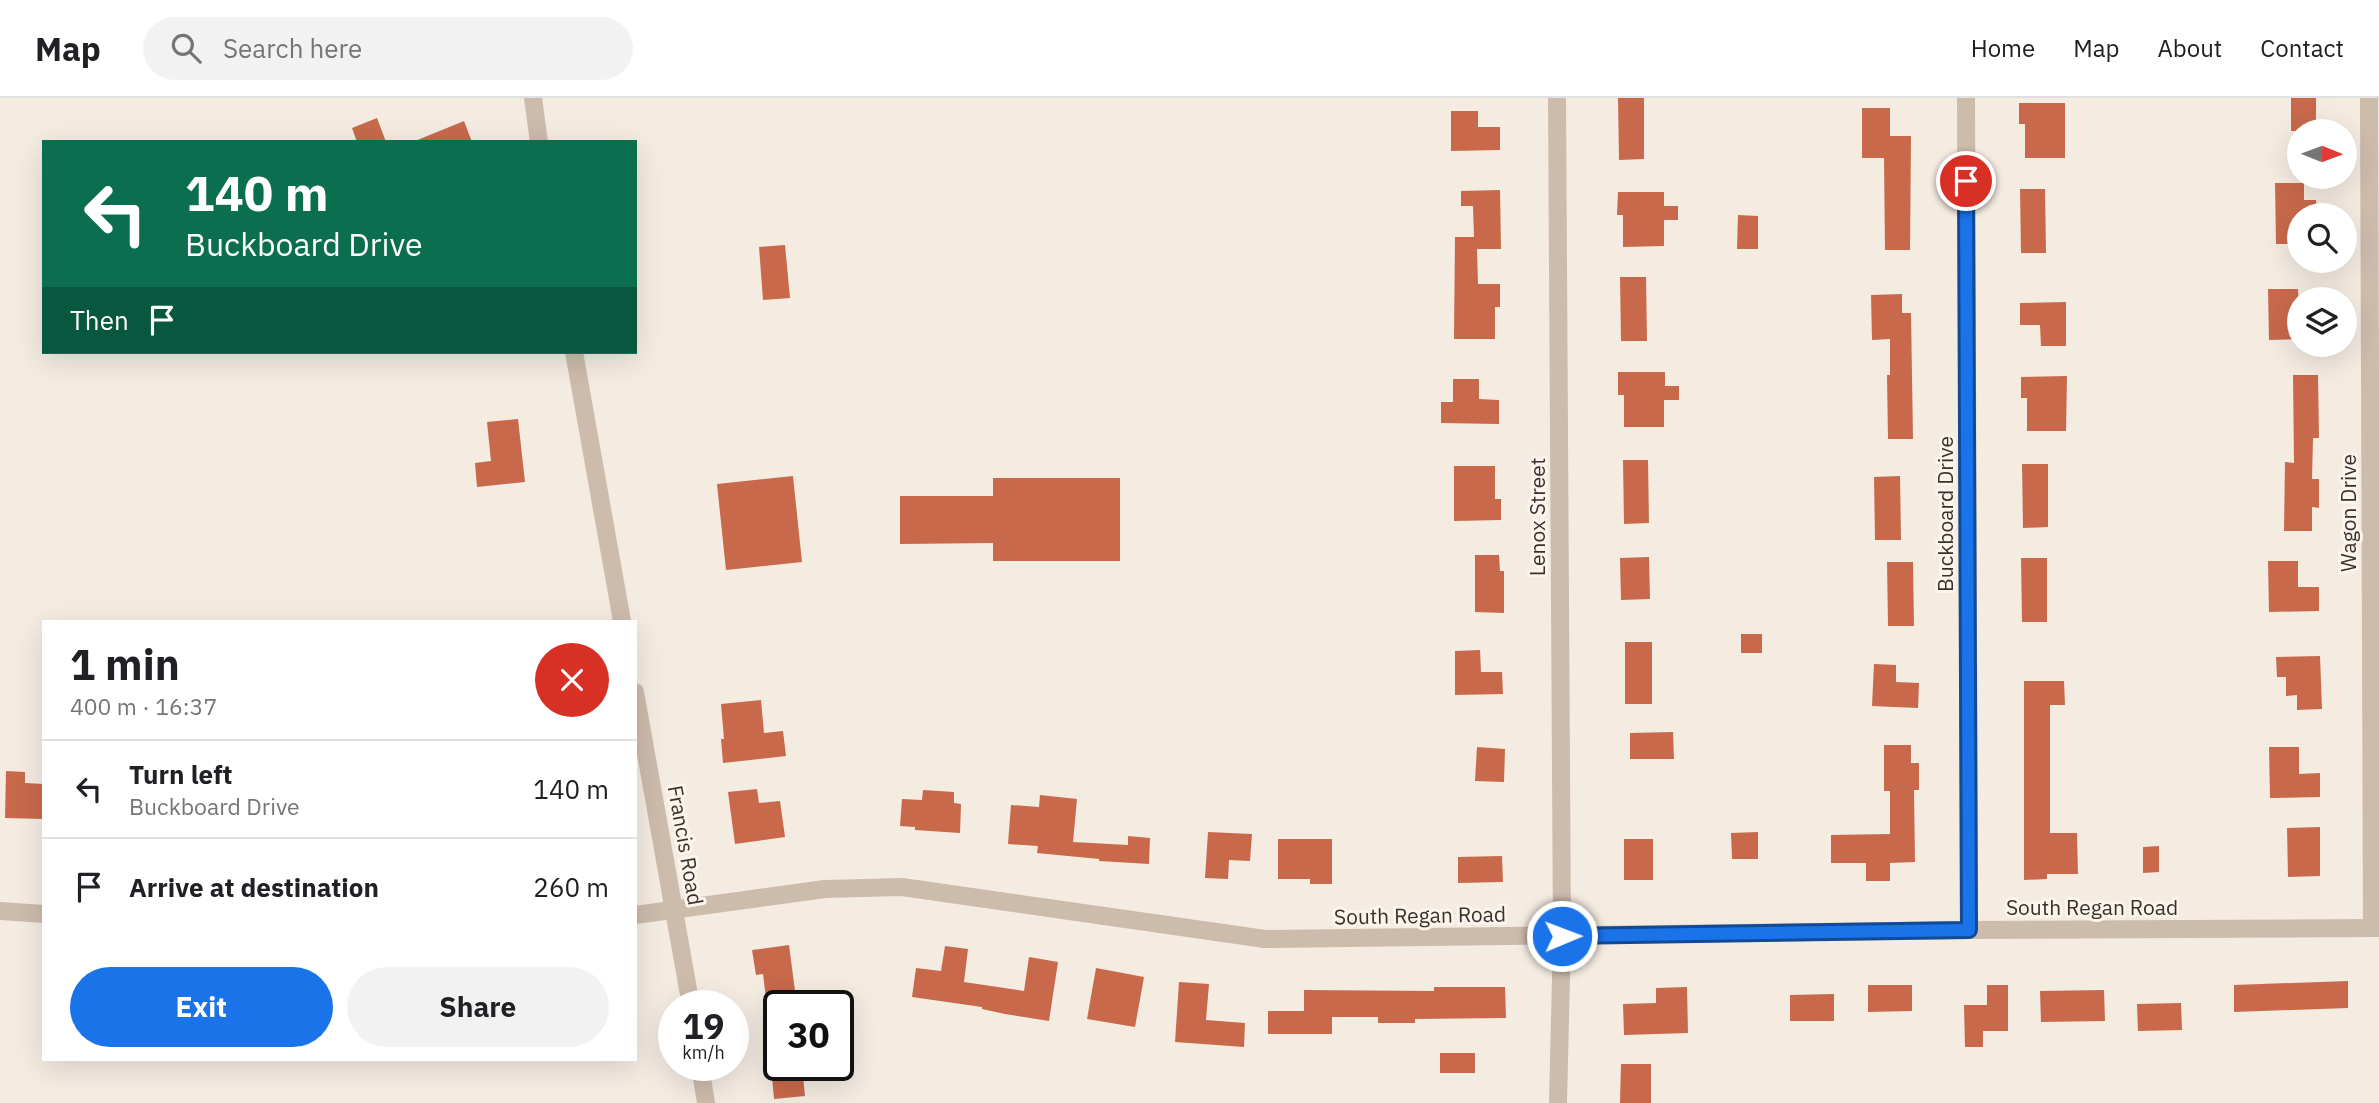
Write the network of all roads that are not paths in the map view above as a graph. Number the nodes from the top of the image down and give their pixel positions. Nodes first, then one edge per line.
1 (533, 98) edge
2 (1557, 98) edge
3 (1966, 98) edge
4 (2369, 98) edge
5 (539, 140) edge
6 (574, 354) edge
7 (622, 620) edge
8 (637, 703) edge
9 (0, 911) edge
10 (676, 911) junction
11 (42, 914) edge
12 (637, 915) edge
13 (2376, 928) edge
14 (1969, 930) junction
15 (1562, 936) junction
16 (688, 990) edge
17 (703, 1081) edge
18 (706, 1103) edge
19 (1558, 1103) edge

1 - 5 street
2 - 15 street, Lenox Street
3 - 14 street, Buckboard Drive
4 - 13 street, Wagon Drive
6 - 7 street
8 - 10 street, Francis Road
9 - 11 street
10 - 12 street, South Regan Road
10 - 15 street, South Regan Road
10 - 16 street, Francis Road
13 - 14 street, South Regan Road
14 - 15 street, South Regan Road
15 - 19 street, Lenox Street
17 - 18 street

